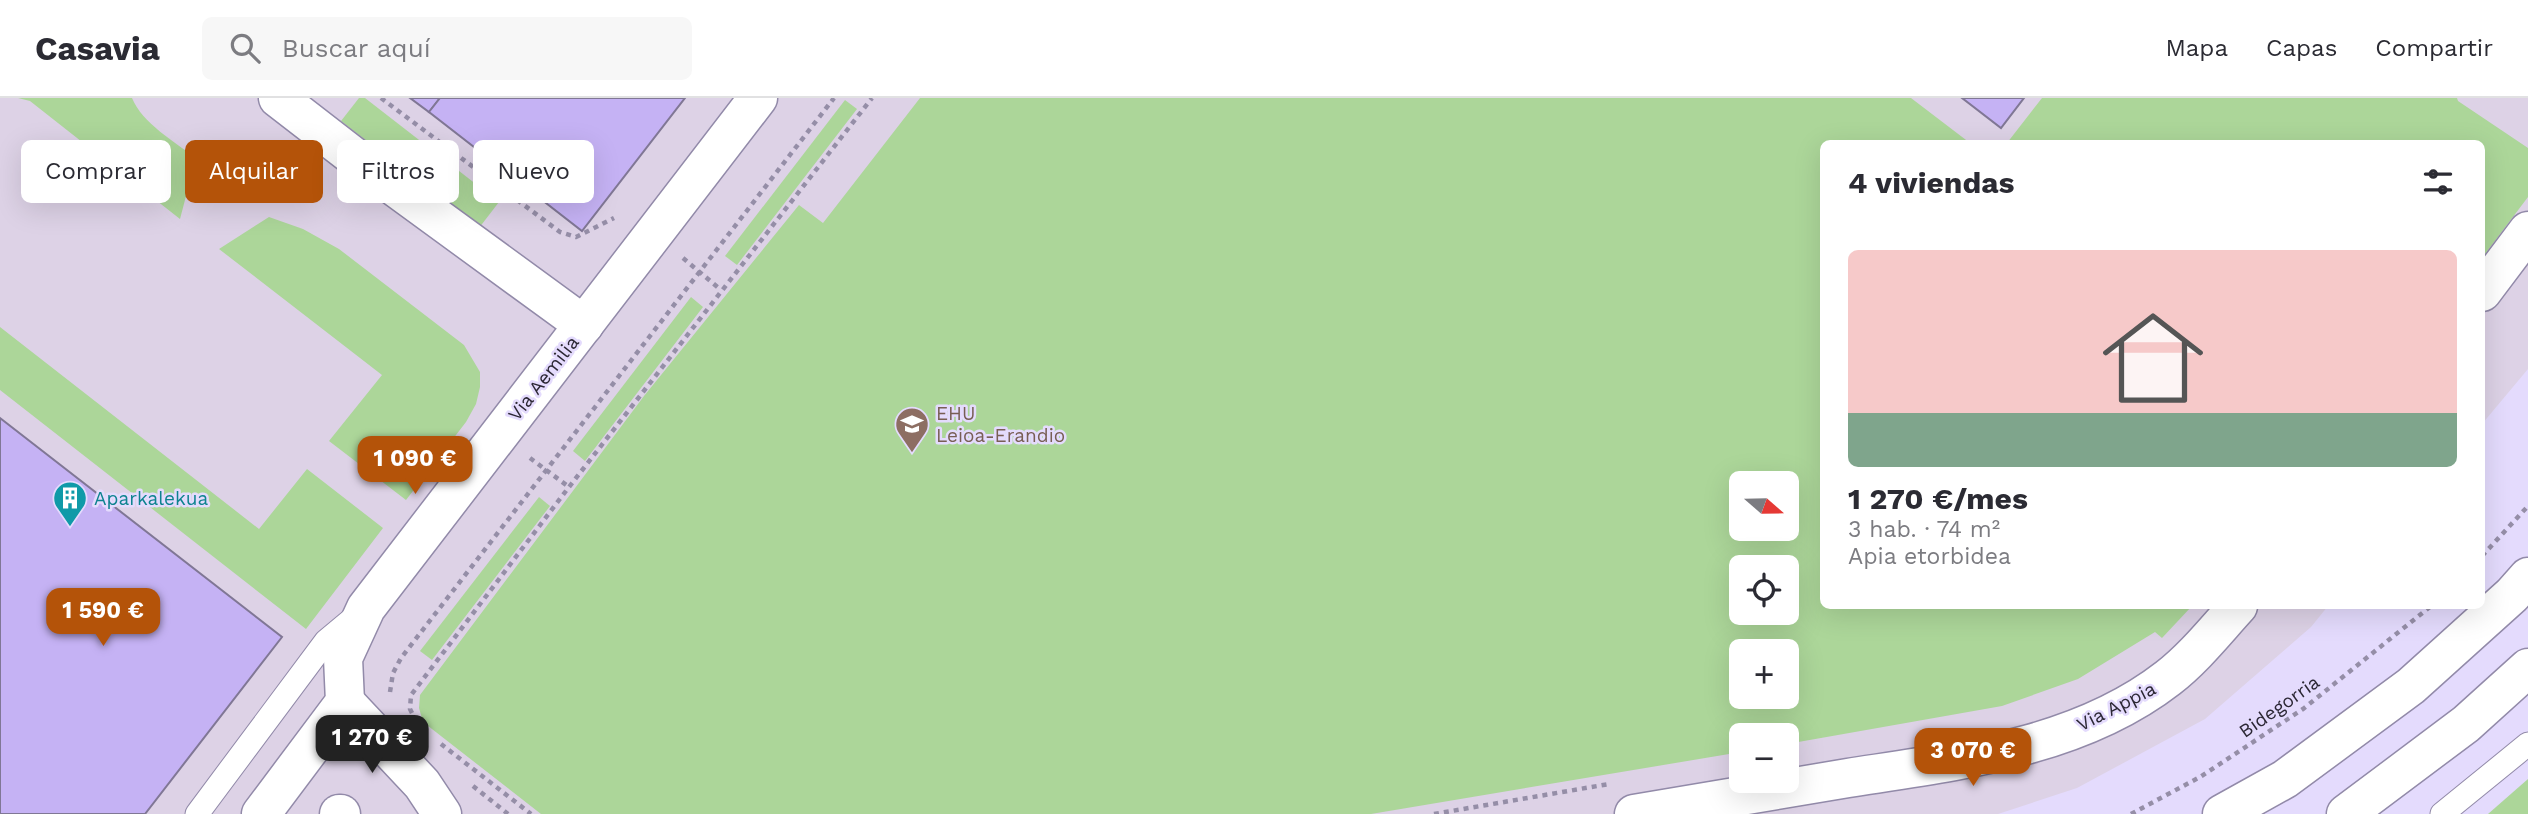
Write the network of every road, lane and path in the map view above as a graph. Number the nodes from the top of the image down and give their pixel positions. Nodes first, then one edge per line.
1 (278, 98) edge
2 (381, 98) edge
3 (758, 98) edge
4 (834, 98) edge
5 (872, 98) edge
6 (617, 215) dead end
7 (2528, 231) edge
8 (679, 255) dead end
9 (700, 271) junction
10 (2485, 288) edge
11 (721, 290) junction
12 (584, 325) junction
13 (526, 454) dead end
14 (547, 470) junction
15 (569, 487) junction
16 (2528, 506) edge
17 (2485, 553) edge
18 (2528, 577) edge
19 (366, 608) junction
20 (2235, 609) edge
21 (2427, 609) edge
22 (2528, 668) edge
23 (390, 695) dead end
24 (345, 702) junction
25 (414, 718) dead end
26 (439, 742) dead end
27 (2528, 744) edge
28 (467, 782) dead end
29 (1627, 798) edge
30 (197, 814) edge
31 (261, 814) edge
32 (442, 814) edge
33 (508, 814) edge
34 (531, 814) edge
35 (1434, 814) edge
36 (2131, 814) edge
37 (2222, 814) edge
38 (2346, 814) edge
39 (2442, 814) edge

1 - 12 street, Via Aemilia
2 - 6 path
3 - 12 street, Via Aemilia
4 - 9 path
5 - 11 path
7 - 10 street
8 - 9 path
9 - 11 path
9 - 14 path
11 - 15 path
12 - 19 street, Via Aemilia
13 - 14 path
14 - 15 path
14 - 23 path
15 - 25 path
16 - 17 path
18 - 37 street
19 - 24 street, Via Aemilia
19 - 30 lane
20 - 29 street, Via Appia
21 - 36 path, Bidegorria
22 - 38 street
24 - 31 street
24 - 32 street
26 - 34 path
27 - 39 lane
28 - 33 path
29 - 35 path

